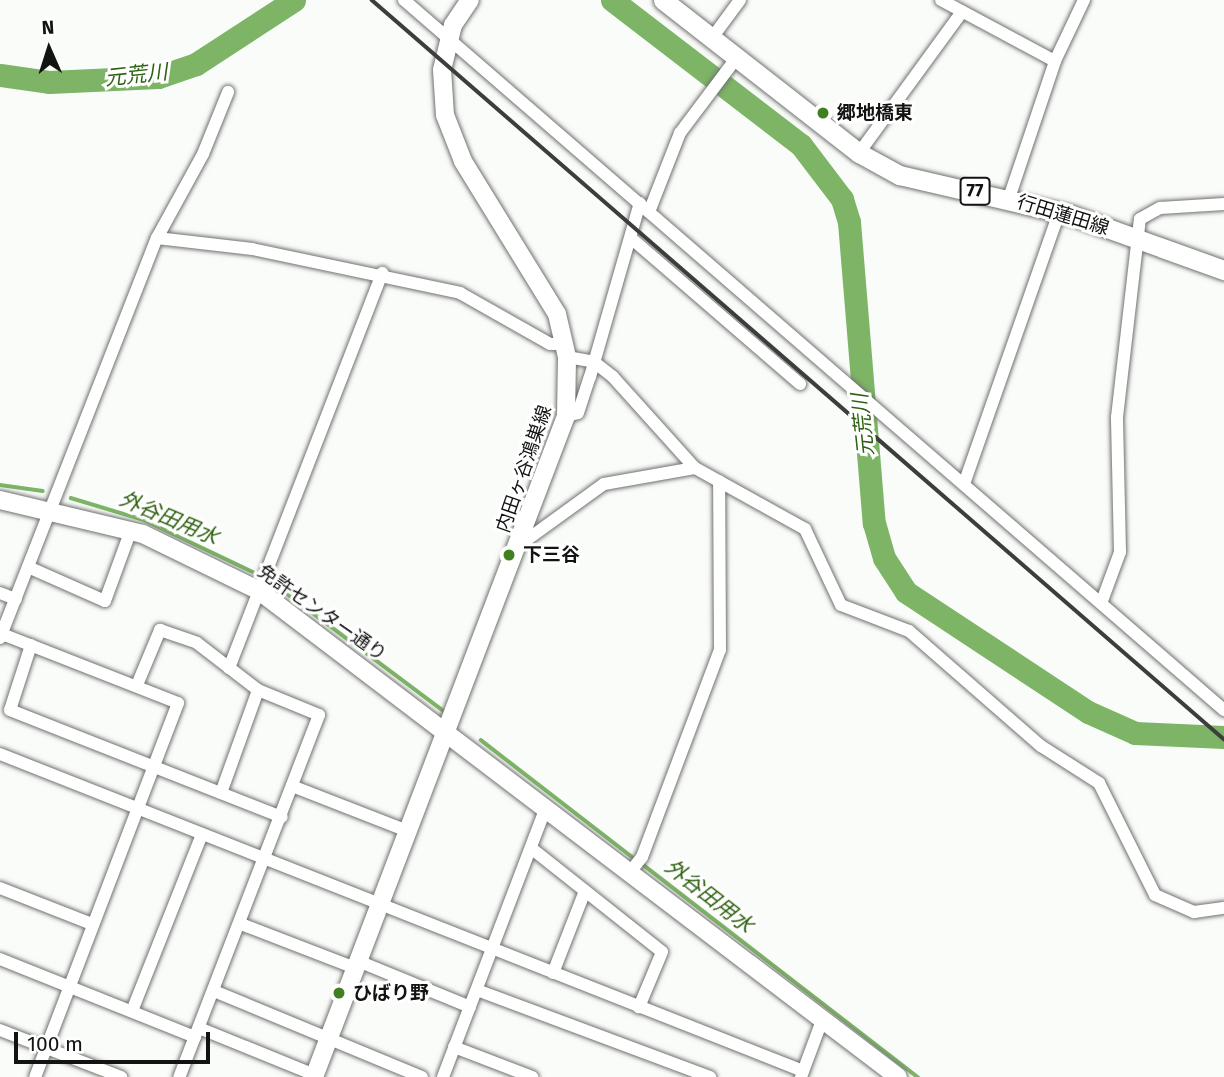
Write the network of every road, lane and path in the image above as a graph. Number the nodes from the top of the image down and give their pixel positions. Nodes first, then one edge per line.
1 (404, 0) edge
2 (470, 0) edge
3 (663, 0) edge
4 (740, 0) edge
5 (941, 0) edge
6 (1084, 0) edge
7 (962, 12) junction
8 (712, 38) junction
9 (448, 40) junction
10 (735, 61) junction
11 (1055, 61) junction
12 (228, 92) dead end
13 (859, 153) junction
14 (1009, 198) junction
15 (1224, 204) edge
16 (645, 207) junction
17 (1059, 212) junction
18 (1136, 237) junction
19 (157, 238) junction
20 (632, 239) junction
21 (1224, 270) edge
22 (382, 273) junction
23 (566, 350) junction
24 (594, 362) junction
25 (800, 384) dead end
26 (566, 416) junction
27 (695, 468) junction
28 (719, 481) junction
29 (964, 484) junction
30 (0, 500) edge
31 (51, 508) junction
32 (131, 530) junction
33 (520, 544) junction
34 (28, 567) junction
35 (258, 590) junction
36 (0, 593) edge
37 (16, 599) junction
38 (1102, 601) junction
39 (1, 636) edge
40 (31, 645) junction
41 (229, 668) junction
42 (137, 685) junction
43 (258, 690) junction
44 (1224, 710) edge
45 (448, 731) junction
46 (0, 754) edge
47 (152, 766) junction
48 (292, 786) junction
49 (221, 793) junction
50 (547, 807) junction
51 (136, 809) junction
52 (282, 817) junction
53 (410, 832) junction
54 (202, 834) junction
55 (531, 848) junction
56 (266, 860) junction
57 (631, 872) junction
58 (0, 888) edge
59 (585, 891) junction
60 (378, 906) junction
61 (1224, 908) edge
62 (92, 924) junction
63 (241, 924) junction
64 (493, 949) junction
65 (0, 959) edge
66 (357, 965) junction
67 (553, 972) junction
68 (67, 985) junction
69 (477, 990) junction
70 (214, 991) junction
71 (470, 1007) junction
72 (639, 1007) junction
73 (132, 1011) junction
74 (823, 1018) junction
75 (0, 1030) edge
76 (197, 1032) junction
77 (328, 1041) junction
78 (46, 1047) junction
79 (454, 1047) junction
80 (802, 1074) edge
81 (315, 1076) edge
82 (35, 1077) edge
83 (121, 1077) edge
84 (179, 1077) edge
85 (422, 1077) edge
86 (443, 1077) edge
87 (532, 1077) edge
88 (710, 1077) edge
89 (898, 1077) edge

1 - 9 street
2 - 9 main road, 内田ヶ谷鴻巣線
3 - 8 main road, 行田蓮田線 / 77
4 - 8 street
5 - 7 street
6 - 11 street
7 - 11 street
7 - 13 street
8 - 10 main road, 行田蓮田線 / 77
9 - 16 street
9 - 23 main road, 内田ヶ谷鴻巣線
10 - 13 main road, 行田蓮田線 / 77
10 - 16 street
11 - 14 street
12 - 19 street
13 - 14 main road, 行田蓮田線 / 77
14 - 17 main road, 行田蓮田線 / 77
15 - 18 street
16 - 20 street
16 - 29 street
17 - 18 main road, 行田蓮田線 / 77
17 - 29 street
18 - 21 main road, 行田蓮田線 / 77
18 - 38 street
19 - 22 street
19 - 31 street
20 - 24 street
20 - 25 street
22 - 23 street
22 - 35 street
23 - 24 street
23 - 26 main road, 内田ヶ谷鴻巣線
24 - 26 street
24 - 27 street
26 - 33 main road, 内田ヶ谷鴻巣線
27 - 28 street
27 - 33 street
28 - 57 street
28 - 61 street
29 - 38 street
30 - 31 main road, 免許センター通り
31 - 32 main road, 免許センター通り
31 - 34 street
32 - 34 street
32 - 35 main road, 免許センター通り
33 - 45 main road, 内田ヶ谷鴻巣線
34 - 37 street
35 - 41 street
35 - 45 main road, 免許センター通り
36 - 37 street
37 - 39 street
38 - 44 street
39 - 40 street
40 - 42 street
40 - 47 street
41 - 42 street
41 - 43 street
42 - 47 street
43 - 48 street
43 - 49 street
45 - 50 main road, 免許センター通り
45 - 53 main road, 内田ヶ谷鴻巣線
46 - 51 street
47 - 49 street
47 - 51 street
48 - 52 street
48 - 53 street
49 - 52 street
50 - 55 street
50 - 57 main road, 免許センター通り
51 - 54 street
51 - 62 street
52 - 56 street
53 - 60 main road, 内田ヶ谷鴻巣線
54 - 56 street
54 - 73 street
55 - 59 street
55 - 64 street
56 - 60 street
56 - 63 street
57 - 74 main road, 免許センター通り
58 - 62 street
59 - 67 street
59 - 72 street
60 - 64 street
60 - 66 main road, 内田ヶ谷鴻巣線
62 - 68 street
63 - 66 street
63 - 70 street
64 - 67 street
64 - 69 street
65 - 68 street
66 - 71 street
66 - 77 main road, 内田ヶ谷鴻巣線
67 - 72 street
68 - 73 street
68 - 78 street
69 - 71 street
69 - 88 street
70 - 76 street
70 - 77 street
71 - 79 street
72 - 80 street
73 - 76 street
74 - 80 street
74 - 89 main road, 免許センター通り
75 - 78 street
76 - 81 street
76 - 84 street
77 - 81 main road, 内田ヶ谷鴻巣線
77 - 85 street
78 - 82 street
78 - 83 street
79 - 86 street
79 - 87 street

